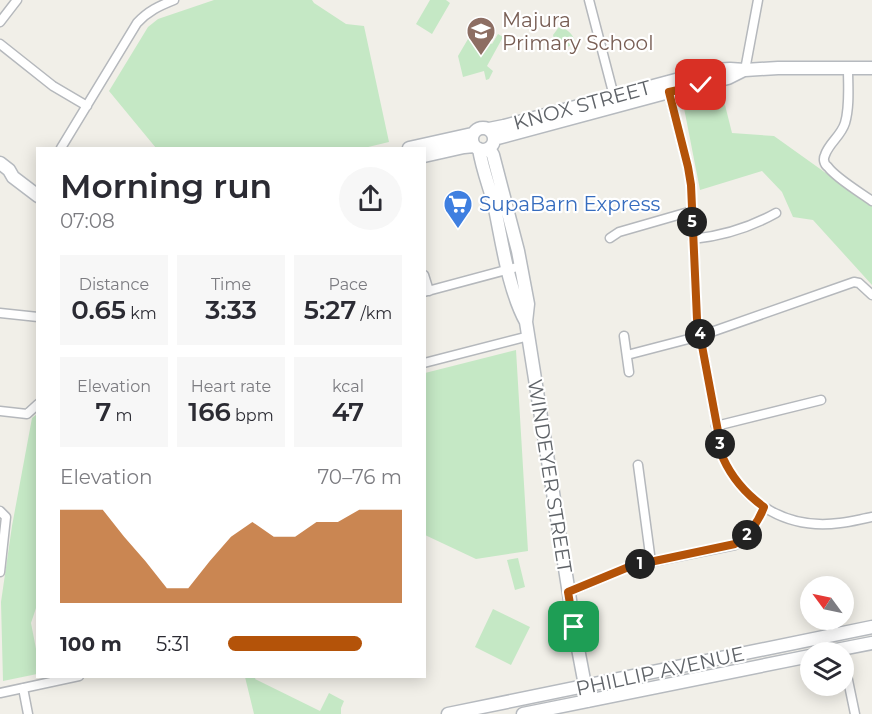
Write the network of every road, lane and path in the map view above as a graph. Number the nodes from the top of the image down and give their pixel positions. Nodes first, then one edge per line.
1 (16, 0) edge
2 (174, 0) edge
3 (589, 0) edge
4 (758, 0) edge
5 (0, 21) edge
6 (0, 45) edge
7 (848, 68) junction
8 (872, 68) edge
9 (745, 70) junction
10 (667, 87) junction
11 (616, 101) junction
12 (87, 106) junction
13 (483, 141) junction
14 (62, 147) edge
15 (414, 147) edge
16 (426, 156) edge
17 (0, 163) edge
18 (0, 171) edge
19 (13, 177) junction
20 (36, 192) edge
21 (872, 201) edge
22 (692, 211) junction
23 (776, 213) dead end
24 (610, 238) dead end
25 (693, 238) junction
26 (521, 266) junction
27 (508, 270) junction
28 (427, 291) edge
29 (872, 295) edge
30 (0, 313) edge
31 (36, 317) edge
32 (526, 322) junction
33 (529, 336) junction
34 (624, 336) dead end
35 (700, 336) junction
36 (627, 355) junction
37 (426, 362) edge
38 (629, 372) dead end
39 (821, 400) dead end
40 (36, 406) edge
41 (0, 411) edge
42 (716, 426) junction
43 (638, 465) dead end
44 (764, 507) junction
45 (0, 511) edge
46 (872, 517) edge
47 (651, 562) junction
48 (0, 572) edge
49 (568, 592) junction
50 (872, 627) edge
51 (838, 634) junction
52 (840, 642) edge
53 (872, 643) edge
54 (854, 649) edge
55 (800, 658) edge
56 (70, 678) edge
57 (586, 687) junction
58 (22, 688) junction
59 (0, 693) edge
60 (851, 696) edge
61 (588, 701) junction
62 (484, 710) edge
63 (28, 714) edge
64 (448, 714) edge
65 (523, 714) edge
66 (855, 714) edge

1 - 5 street
2 - 12 street
3 - 11 street
4 - 9 street
6 - 12 street
7 - 8 street, KNOX STREET
7 - 9 street, KNOX STREET
7 - 21 street
9 - 10 street, KNOX STREET
10 - 11 street, KNOX STREET
10 - 22 street
11 - 13 street, KNOX STREET
12 - 14 street
13 - 15 street, KNOX STREET
13 - 16 street, KNOX STREET
13 - 26 street, WINDEYER STREET
13 - 27 street, WINDEYER STREET
17 - 19 street
18 - 19 street
19 - 20 street
22 - 24 street
22 - 25 street
23 - 25 street
25 - 35 street
26 - 27 street
26 - 32 street, WINDEYER STREET
27 - 28 street
27 - 32 street, WINDEYER STREET
29 - 35 street
30 - 31 street
32 - 33 street, WINDEYER STREET
33 - 37 street
33 - 49 street, WINDEYER STREET
34 - 36 street
35 - 36 street
35 - 42 street
36 - 38 street
39 - 42 street
40 - 41 street
42 - 44 street
43 - 47 street
44 - 46 street
44 - 47 street
45 - 48 street
47 - 49 street
49 - 57 street, WINDEYER STREET
50 - 51 street, PHILLIP AVENUE
51 - 52 street
51 - 57 street, PHILLIP AVENUE
53 - 54 street
55 - 61 street, PHILLIP AVENUE
56 - 58 street
57 - 61 street, WINDEYER STREET
57 - 62 street, PHILLIP AVENUE
58 - 59 street
58 - 63 street
60 - 66 street
61 - 65 street, PHILLIP AVENUE
62 - 64 street, PHILLIP AVENUE

